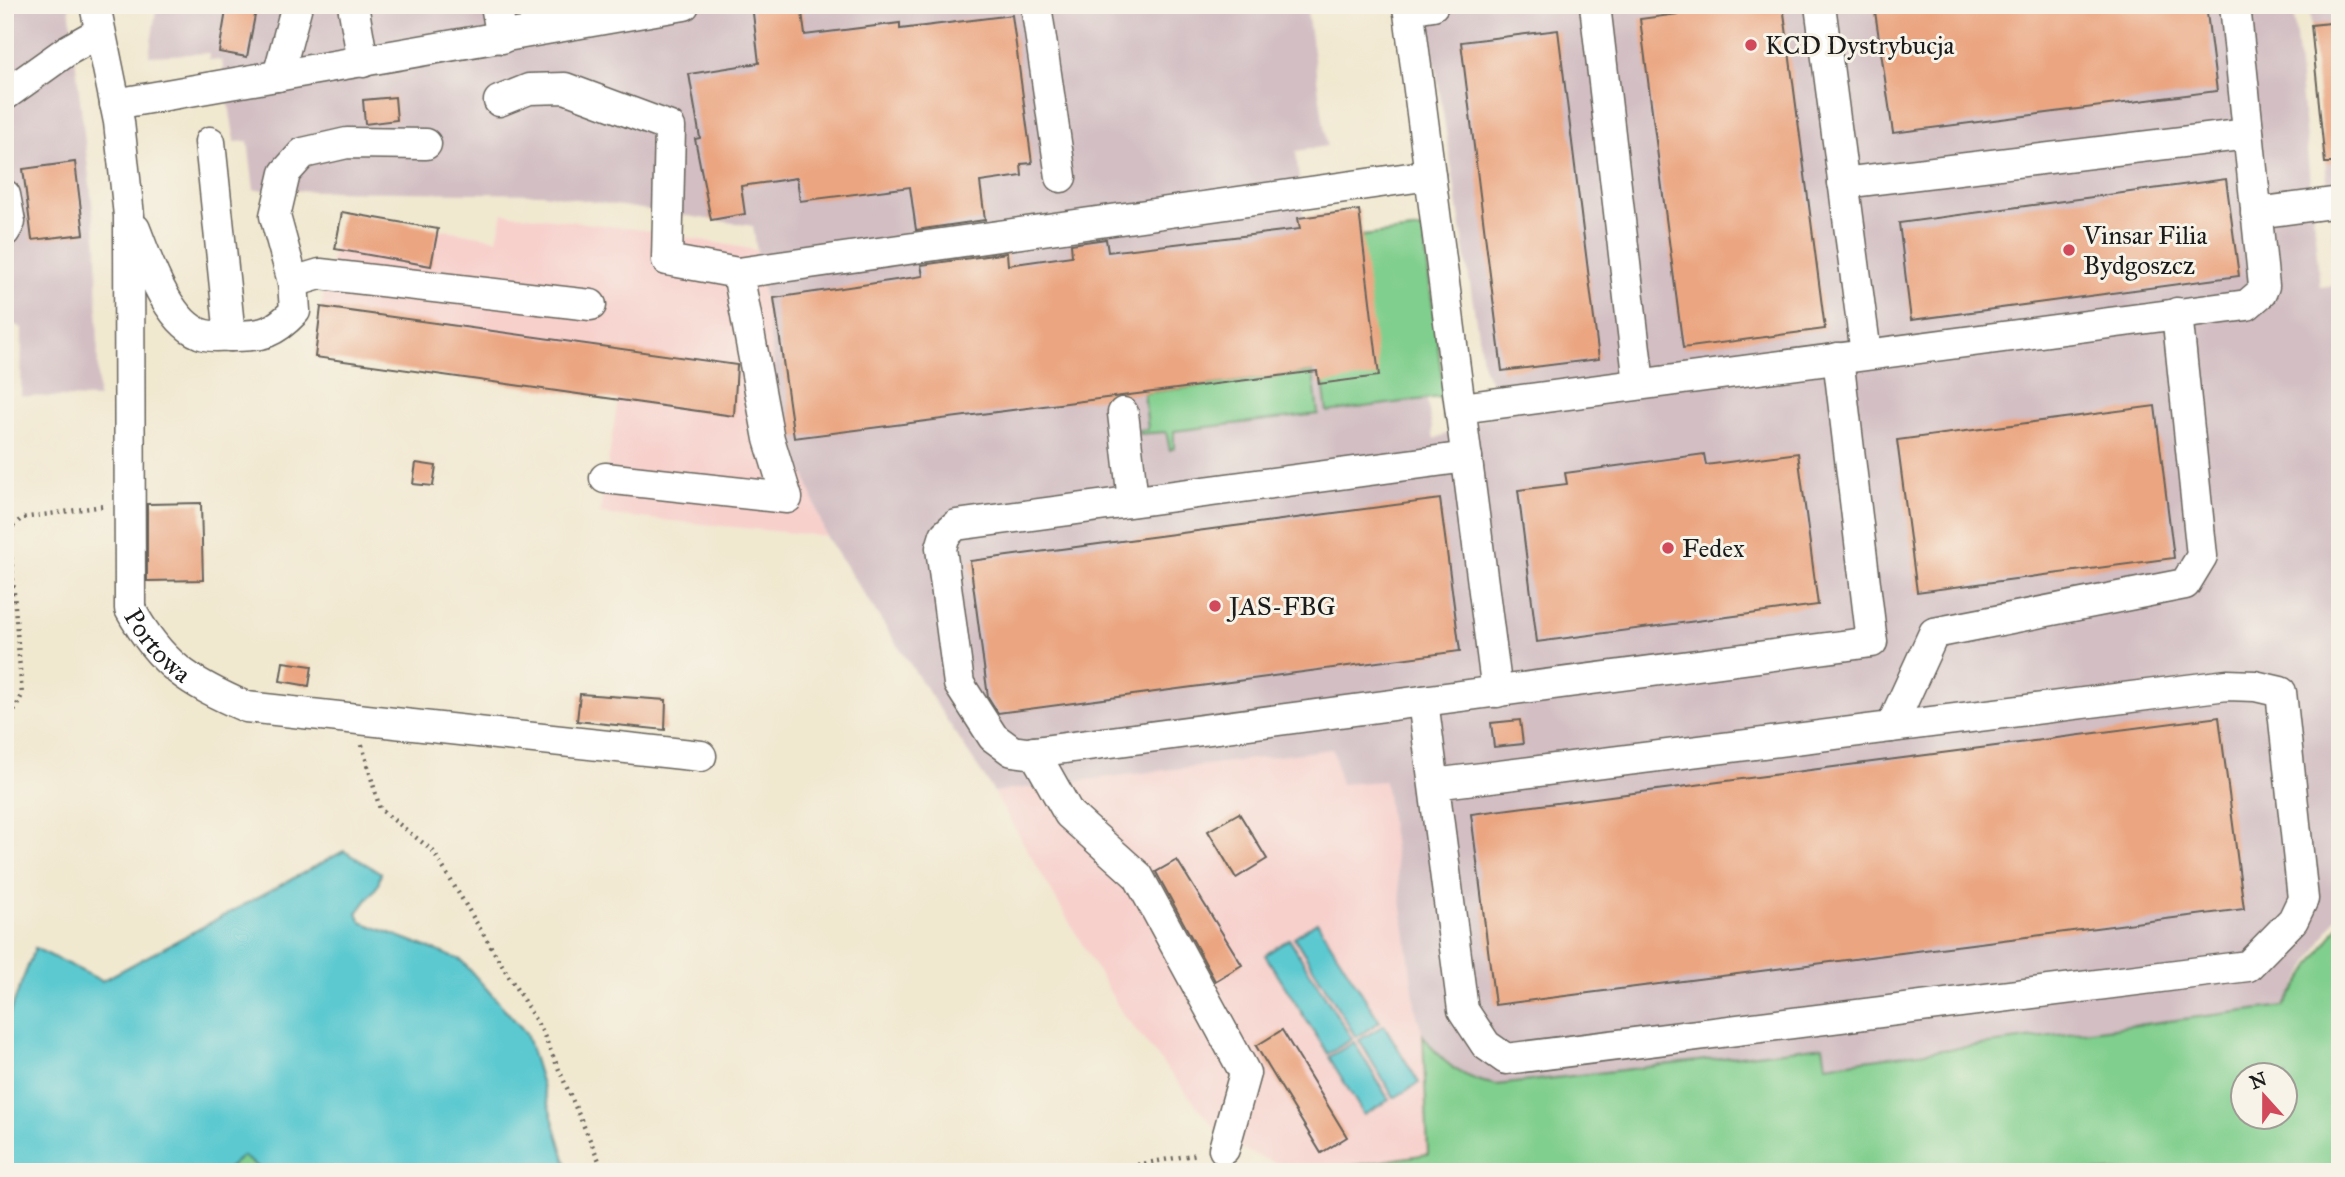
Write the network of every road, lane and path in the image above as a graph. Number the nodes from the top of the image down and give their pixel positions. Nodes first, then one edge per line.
1 (298, 5) edge
2 (353, 5) edge
3 (496, 5) edge
4 (684, 5) edge
5 (1036, 5) edge
6 (1595, 5) edge
7 (1820, 5) edge
8 (2235, 5) edge
9 (1416, 6) edge
10 (98, 18) edge
11 (502, 38) junction
12 (363, 62) junction
13 (278, 76) junction
14 (5, 95) edge
15 (499, 101) dead end
16 (115, 104) junction
17 (2248, 134) junction
18 (210, 142) dead end
19 (426, 144) dead end
20 (1430, 175) junction
21 (1061, 177) dead end
22 (1843, 183) junction
23 (5, 195) edge
24 (2340, 202) edge
25 (2256, 213) junction
26 (129, 216) junction
27 (5, 231) edge
28 (738, 273) junction
29 (293, 282) junction
30 (591, 305) dead end
31 (2177, 313) junction
32 (230, 336) junction
33 (1852, 356) junction
34 (1639, 384) junction
35 (1461, 408) junction
36 (1123, 413) dead end
37 (1467, 457) junction
38 (605, 478) dead end
39 (1133, 500) junction
40 (129, 503) junction
41 (1497, 692) junction
42 (1423, 701) junction
43 (353, 717) junction
44 (1891, 727) junction
45 (5, 730) edge
46 (1034, 752) junction
47 (702, 756) dead end
48 (1434, 784) junction
49 (1224, 1149) joint
50 (604, 1172) edge
51 (1096, 1172) edge

1 - 13 street
2 - 12 street
3 - 11 street
4 - 11 street
5 - 21 street
6 - 34 street
7 - 22 street
8 - 17 street
9 - 20 street
10 - 14 street
10 - 16 street, Portowa
11 - 12 street
12 - 13 street
13 - 16 street
15 - 28 street
16 - 26 street, Portowa
17 - 22 street
17 - 25 street
18 - 32 street
19 - 29 street
20 - 28 street
20 - 35 street
22 - 33 street
23 - 27 street
24 - 25 street
25 - 31 street
26 - 32 street
26 - 40 street, Portowa
28 - 38 street
29 - 30 street
29 - 32 street
31 - 33 street
31 - 44 street
33 - 34 street
33 - 41 street
34 - 35 street
35 - 37 street
36 - 39 street
37 - 39 street
37 - 41 street
39 - 46 street
40 - 43 street, Portowa
40 - 45 path
41 - 42 street
42 - 46 street
42 - 48 street
43 - 47 street, Portowa
43 - 50 path
44 - 48 street
44 - 48 street
46 - 49 street
49 - 51 path

